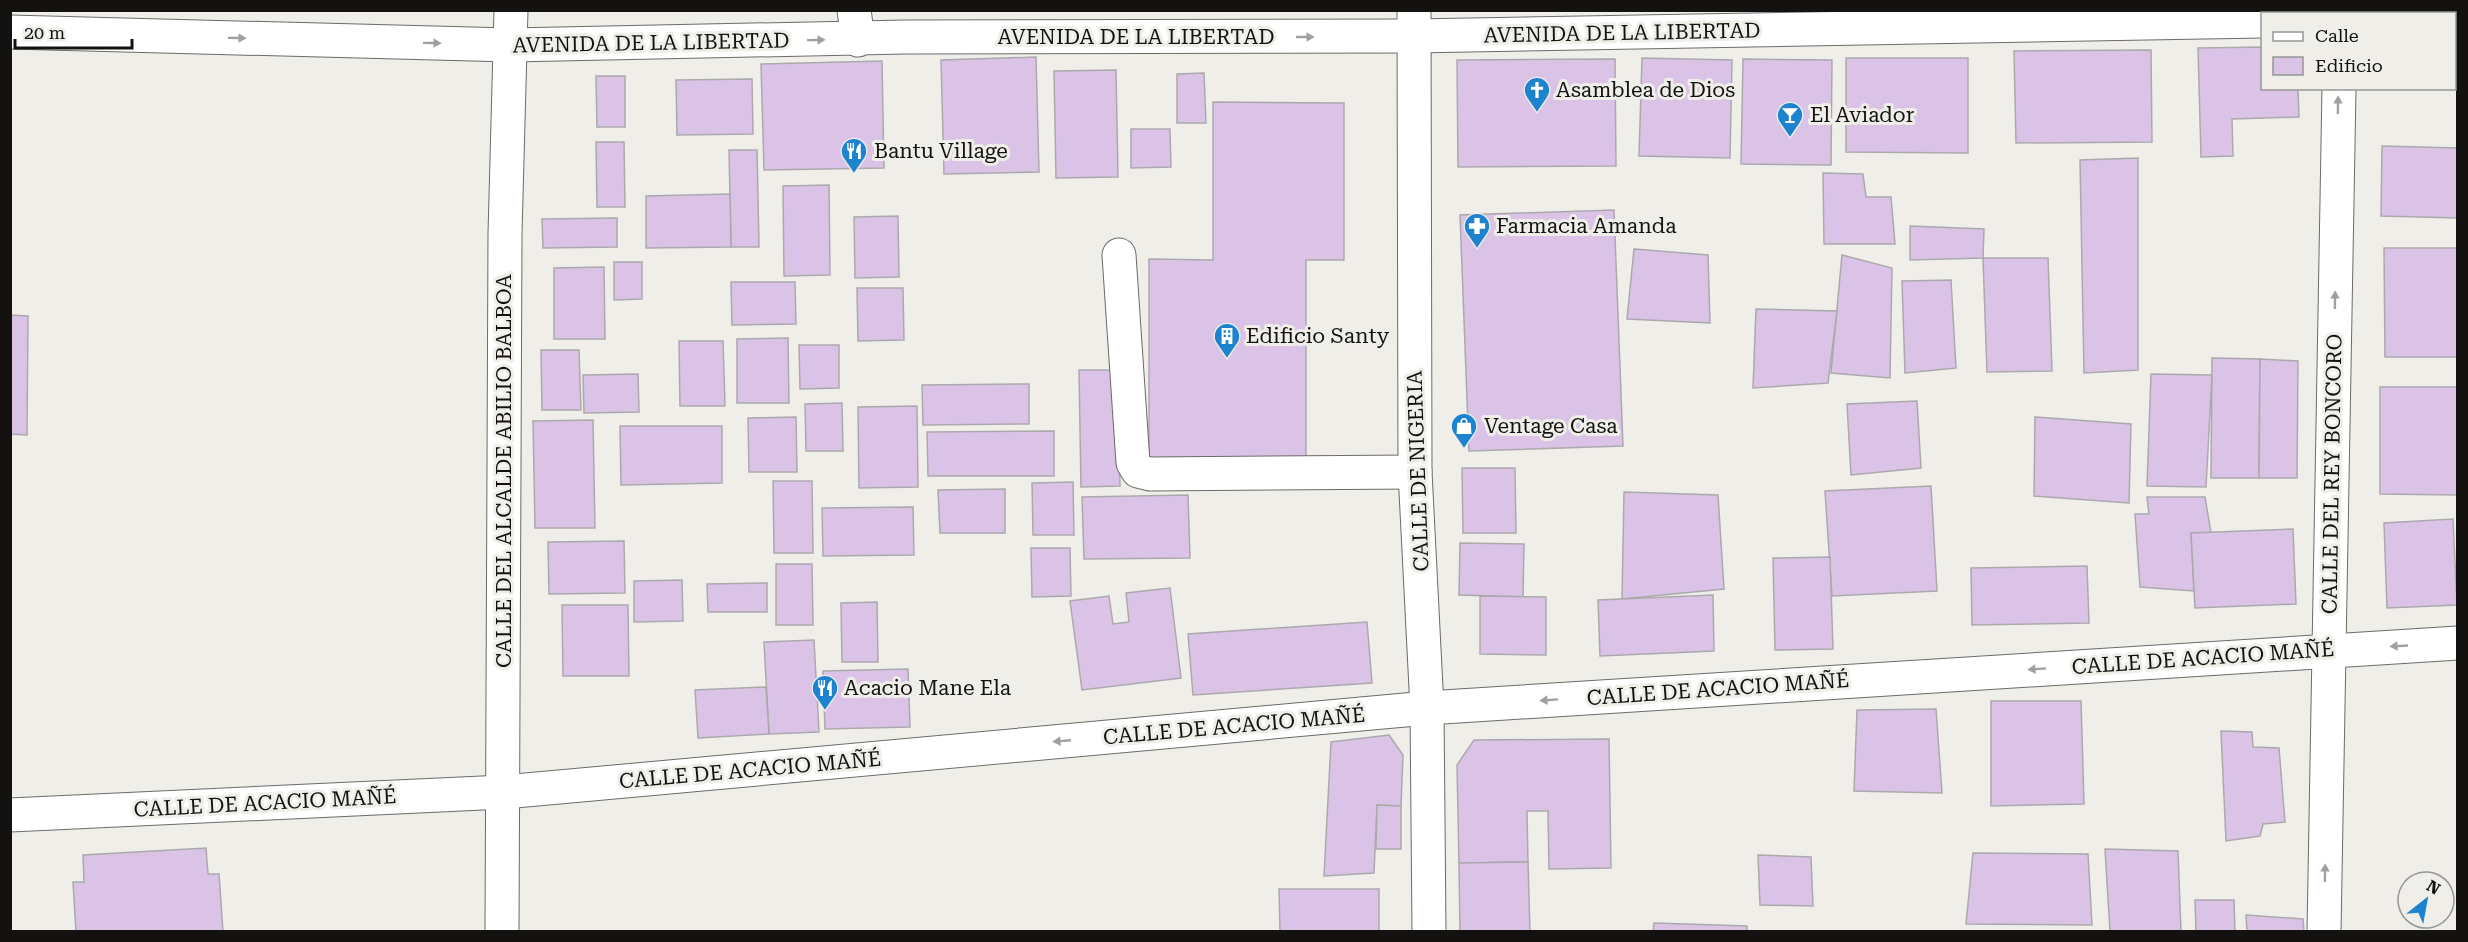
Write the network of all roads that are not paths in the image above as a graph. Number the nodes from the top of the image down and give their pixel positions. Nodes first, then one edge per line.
1 (511, 10) edge
2 (2261, 21) edge
3 (1413, 23) edge
4 (856, 25) edge
5 (10, 32) edge
6 (511, 45) junction
7 (2339, 90) edge
8 (1119, 255) dead end
9 (1415, 472) junction
10 (2457, 643) edge
11 (2329, 650) junction
12 (1427, 708) junction
13 (504, 792) junction
14 (10, 815) edge
15 (501, 932) edge
16 (1429, 932) edge
17 (2324, 932) edge

1 - 6 street, CALLE DEL ALCALDE ABILIO BALBOA
2 - 3 street, AVENIDA DE LA LIBERTAD
4 -> 3 street, AVENIDA DE LA LIBERTAD
3 - 9 street, CALLE DE NIGERIA
6 -> 4 street, AVENIDA DE LA LIBERTAD
5 -> 6 street, AVENIDA DE LA LIBERTAD
6 - 13 street, CALLE DEL ALCALDE ABILIO BALBOA
11 -> 7 street, CALLE DEL REY BONCORO
8 - 9 street
9 - 12 street, CALLE DE NIGERIA
10 -> 11 street, CALLE DE ACACIO MAÑÉ
11 -> 12 street, CALLE DE ACACIO MAÑÉ
17 -> 11 street, CALLE DEL REY BONCORO
12 -> 13 street, CALLE DE ACACIO MAÑÉ
12 - 16 street, CALLE DE NIGERIA
13 - 14 street, CALLE DE ACACIO MAÑÉ
13 - 15 street, CALLE DEL ALCALDE ABILIO BALBOA

